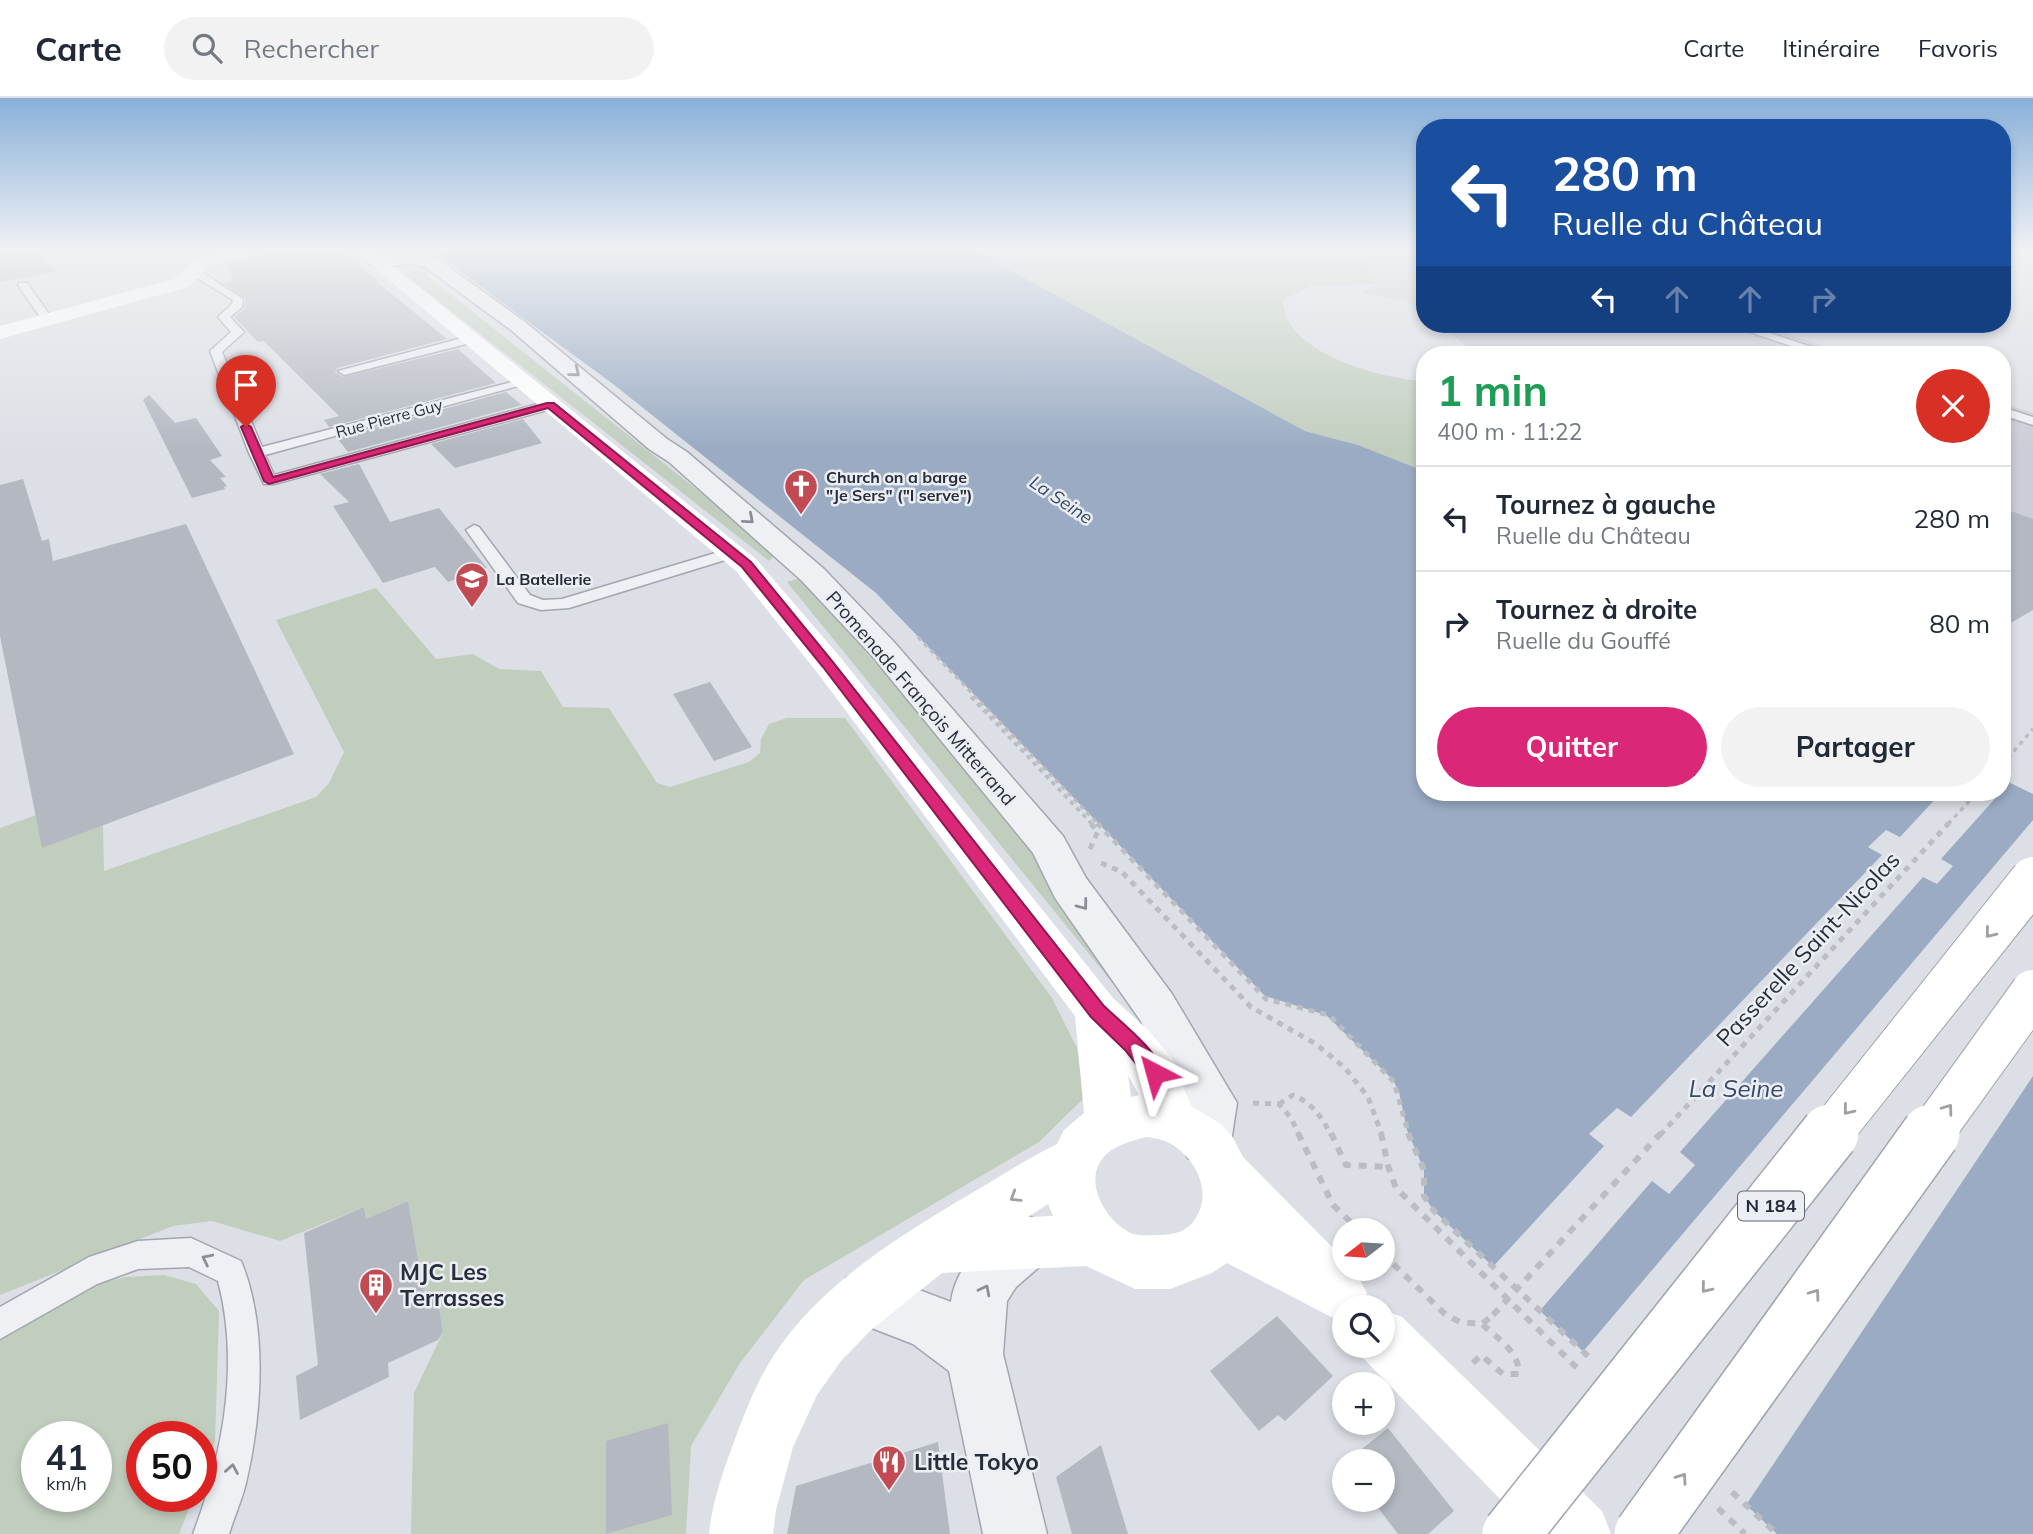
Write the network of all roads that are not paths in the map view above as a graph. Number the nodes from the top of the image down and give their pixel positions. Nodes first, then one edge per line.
1 (45, 316) edge
2 (65, 316) edge
3 (225, 316) edge
4 (448, 316) edge
5 (505, 316) edge
6 (48, 321) junction
7 (0, 333) edge
8 (1760, 333) edge
9 (470, 340) junction
10 (1801, 346) edge
11 (344, 371) dead end
12 (523, 383) junction
13 (550, 405) junction
14 (2011, 414) edge
15 (2033, 421) edge
16 (256, 453) junction
17 (474, 530) dead end
18 (732, 553) junction
19 (2033, 879) edge
20 (2033, 992) edge
21 (1097, 1011) junction
22 (1110, 1123) junction
23 (1201, 1145) junction
24 (1073, 1161) junction
25 (1219, 1230) junction
26 (1096, 1240) junction
27 (1028, 1242) junction
28 (936, 1247) junction
29 (1337, 1295) edge
30 (1341, 1295) edge
31 (866, 1298) junction
32 (0, 1324) edge
33 (1395, 1350) edge
34 (974, 1353) junction
35 (211, 1534) edge
36 (741, 1534) edge
37 (1015, 1534) edge
38 (1511, 1534) edge
39 (1579, 1534) edge
40 (1643, 1534) edge

1 - 6 lane
2 - 6 main road
3 - 16 lane
4 - 9 main road
5 -> 23 street, Promenade François Mitterrand
6 - 7 main road
8 - 10 lane
9 - 11 lane
9 - 12 main road
12 - 13 main road
12 - 16 lane, Rue Pierre Guy
13 - 16 lane
13 - 18 main road
14 - 15 lane
17 - 18 lane
18 - 21 main road
19 -> 38 main road, N 184, bridge
40 -> 20 main road, bridge
21 - 22 main road
21 - 23 main road
22 - 23 main road
22 - 24 main road
23 - 25 main road
23 - 30 main road
24 - 26 main road
24 -> 28 main road
25 - 26 main road
25 - 29 main road
26 - 27 main road
27 - 28 main road
34 -> 27 street
28 - 31 main road
31 - 34 street
31 - 36 main road
35 -> 32 lane
33 - 39 main road
34 - 37 street

